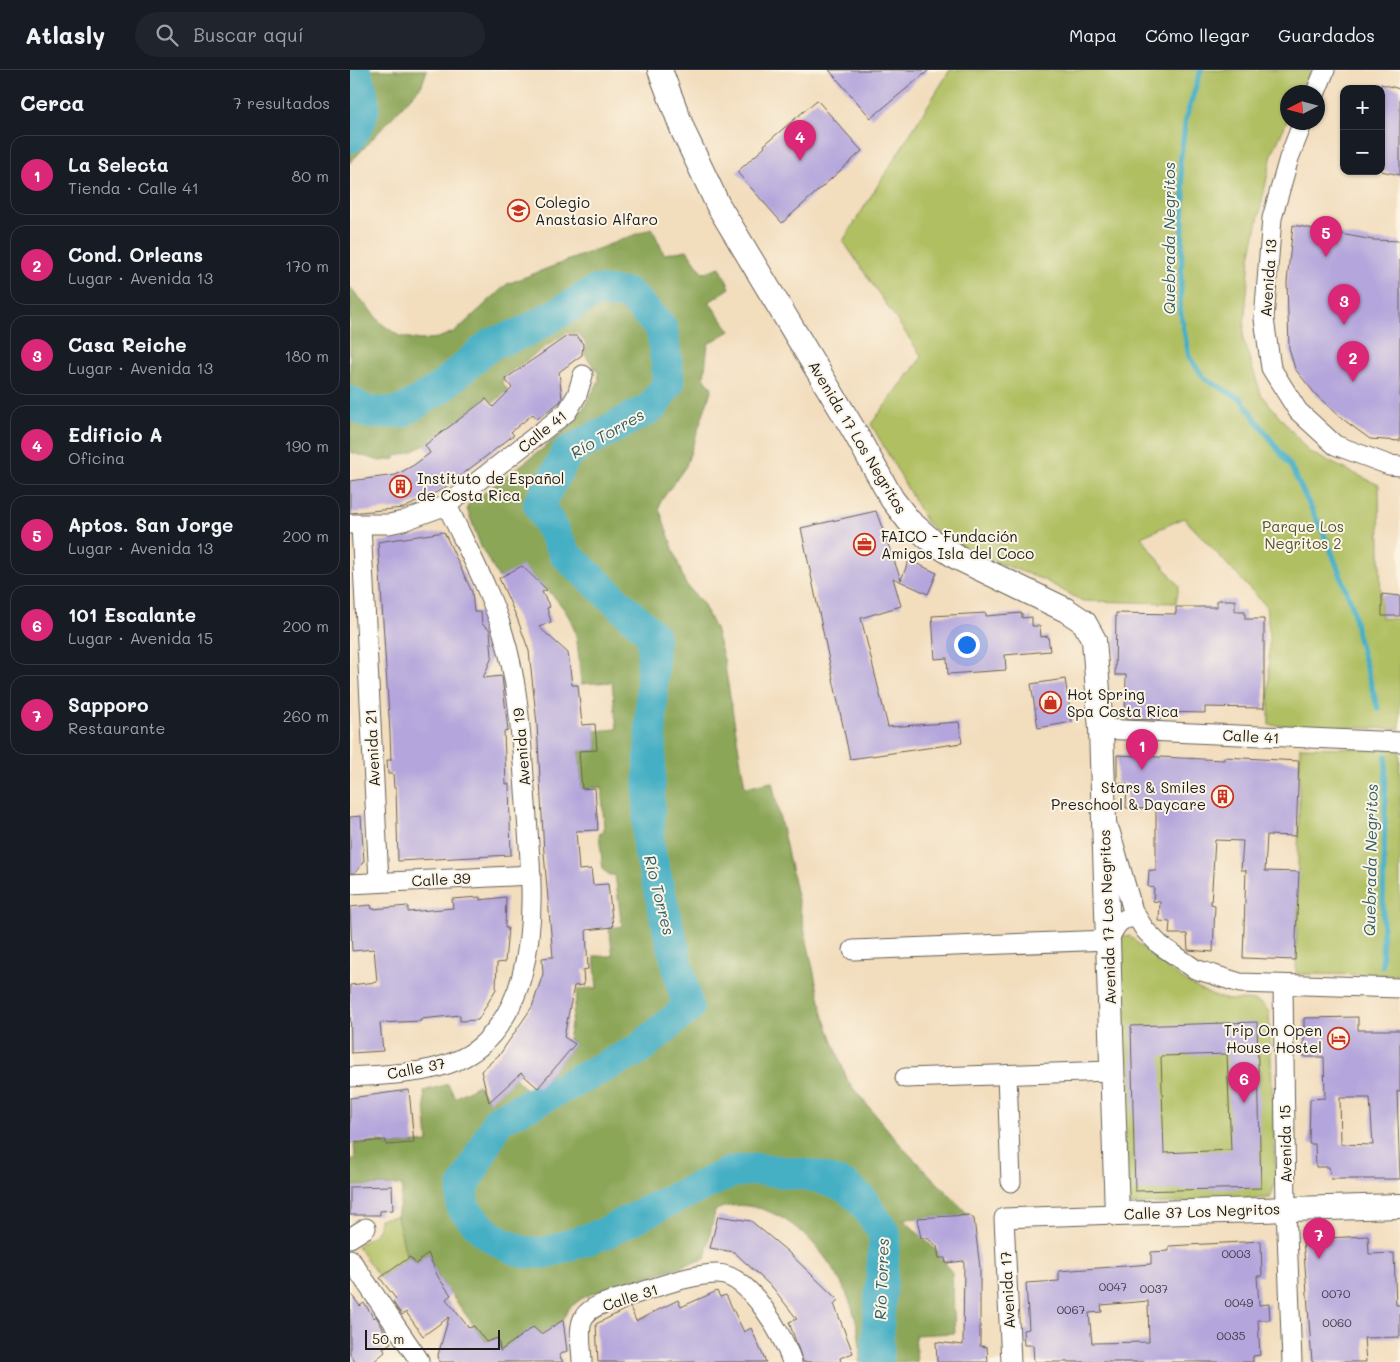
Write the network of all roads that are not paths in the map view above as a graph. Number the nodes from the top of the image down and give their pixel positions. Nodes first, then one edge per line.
1 (660, 70) edge
2 (1325, 70) edge
3 (1319, 85) edge
4 (1301, 130) edge
5 (582, 375) dead end
6 (1400, 466) edge
7 (447, 505) junction
8 (355, 525) edge
9 (1101, 729) junction
10 (1400, 742) edge
11 (1104, 811) junction
12 (531, 875) junction
13 (380, 882) junction
14 (350, 884) edge
15 (1137, 918) junction
16 (1109, 940) junction
17 (853, 950) dead end
18 (1283, 985) junction
19 (1400, 988) edge
20 (514, 1000) joint
21 (1111, 1071) junction
22 (1007, 1074) junction
23 (350, 1077) edge
24 (905, 1078) dead end
25 (1012, 1182) dead end
26 (1400, 1206) edge
27 (1286, 1208) junction
28 (1117, 1214) junction
29 (1004, 1218) joint
30 (366, 1228) dead end
31 (350, 1238) edge
32 (350, 1259) edge
33 (418, 1361) edge
34 (582, 1362) edge
35 (792, 1362) edge
36 (1010, 1362) edge
37 (1292, 1362) edge

1 - 9 street, Avenida 17 Los Negritos
2 - 3 street
4 - 6 street, Avenida 13
5 - 7 street, Calle 41
7 - 8 street, Calle 41
7 - 12 street, Avenida 19
8 - 13 street, Avenida 21
9 - 10 street, Calle 41
9 - 11 street, Avenida 17 Los Negritos
11 - 15 street
11 - 16 street, Avenida 17 Los Negritos
12 - 13 street, Calle 39
12 - 20 street, Avenida 19
13 - 14 street, Calle 39
15 - 16 street
15 - 18 street
16 - 17 street
16 - 21 street, Avenida 17 Los Negritos
18 - 19 street
18 - 27 street, Avenida 15
20 - 23 street, Calle 37
21 - 22 street
21 - 28 street, Avenida 17 Los Negritos
22 - 24 street
22 - 25 street
26 - 27 street, Calle 37 Los Negritos
27 - 28 street, Calle 37 Los Negritos
27 - 37 street, Avenida 15
28 - 29 street, Calle 37 Los Negritos
29 - 36 street, Avenida 17
30 - 31 street
32 - 33 street
34 - 35 street, Calle 31

